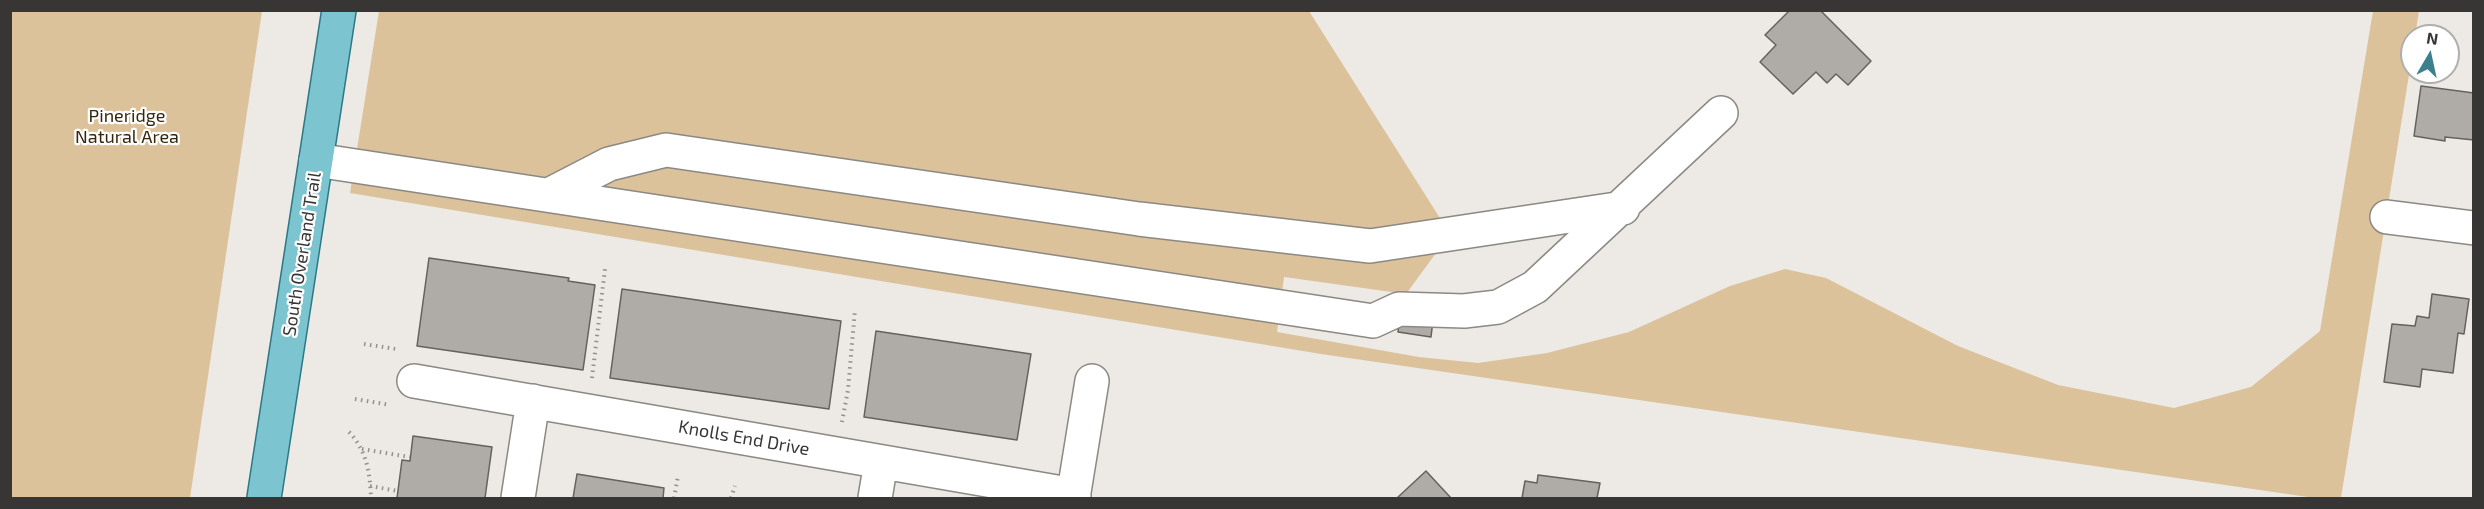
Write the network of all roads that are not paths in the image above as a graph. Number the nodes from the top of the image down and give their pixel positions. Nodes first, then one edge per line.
1 (339, 10) edge
2 (1721, 113) dead end
3 (316, 160) junction
4 (549, 195) junction
5 (1623, 208) junction
6 (2387, 218) dead end
7 (2474, 228) edge
8 (414, 381) dead end
9 (1092, 381) dead end
10 (533, 401) junction
11 (881, 462) junction
12 (1073, 497) edge
13 (264, 498) edge
14 (518, 498) edge
15 (875, 498) edge

1 - 3 main road, South Overland Trail
2 - 5 street
3 - 4 street
3 - 13 main road, South Overland Trail
4 - 5 street
4 - 5 street
6 - 7 street
8 - 10 street, Knolls End Drive
9 - 12 street
10 - 11 street, Knolls End Drive
10 - 14 street
11 - 12 street, Knolls End Drive
11 - 15 street

